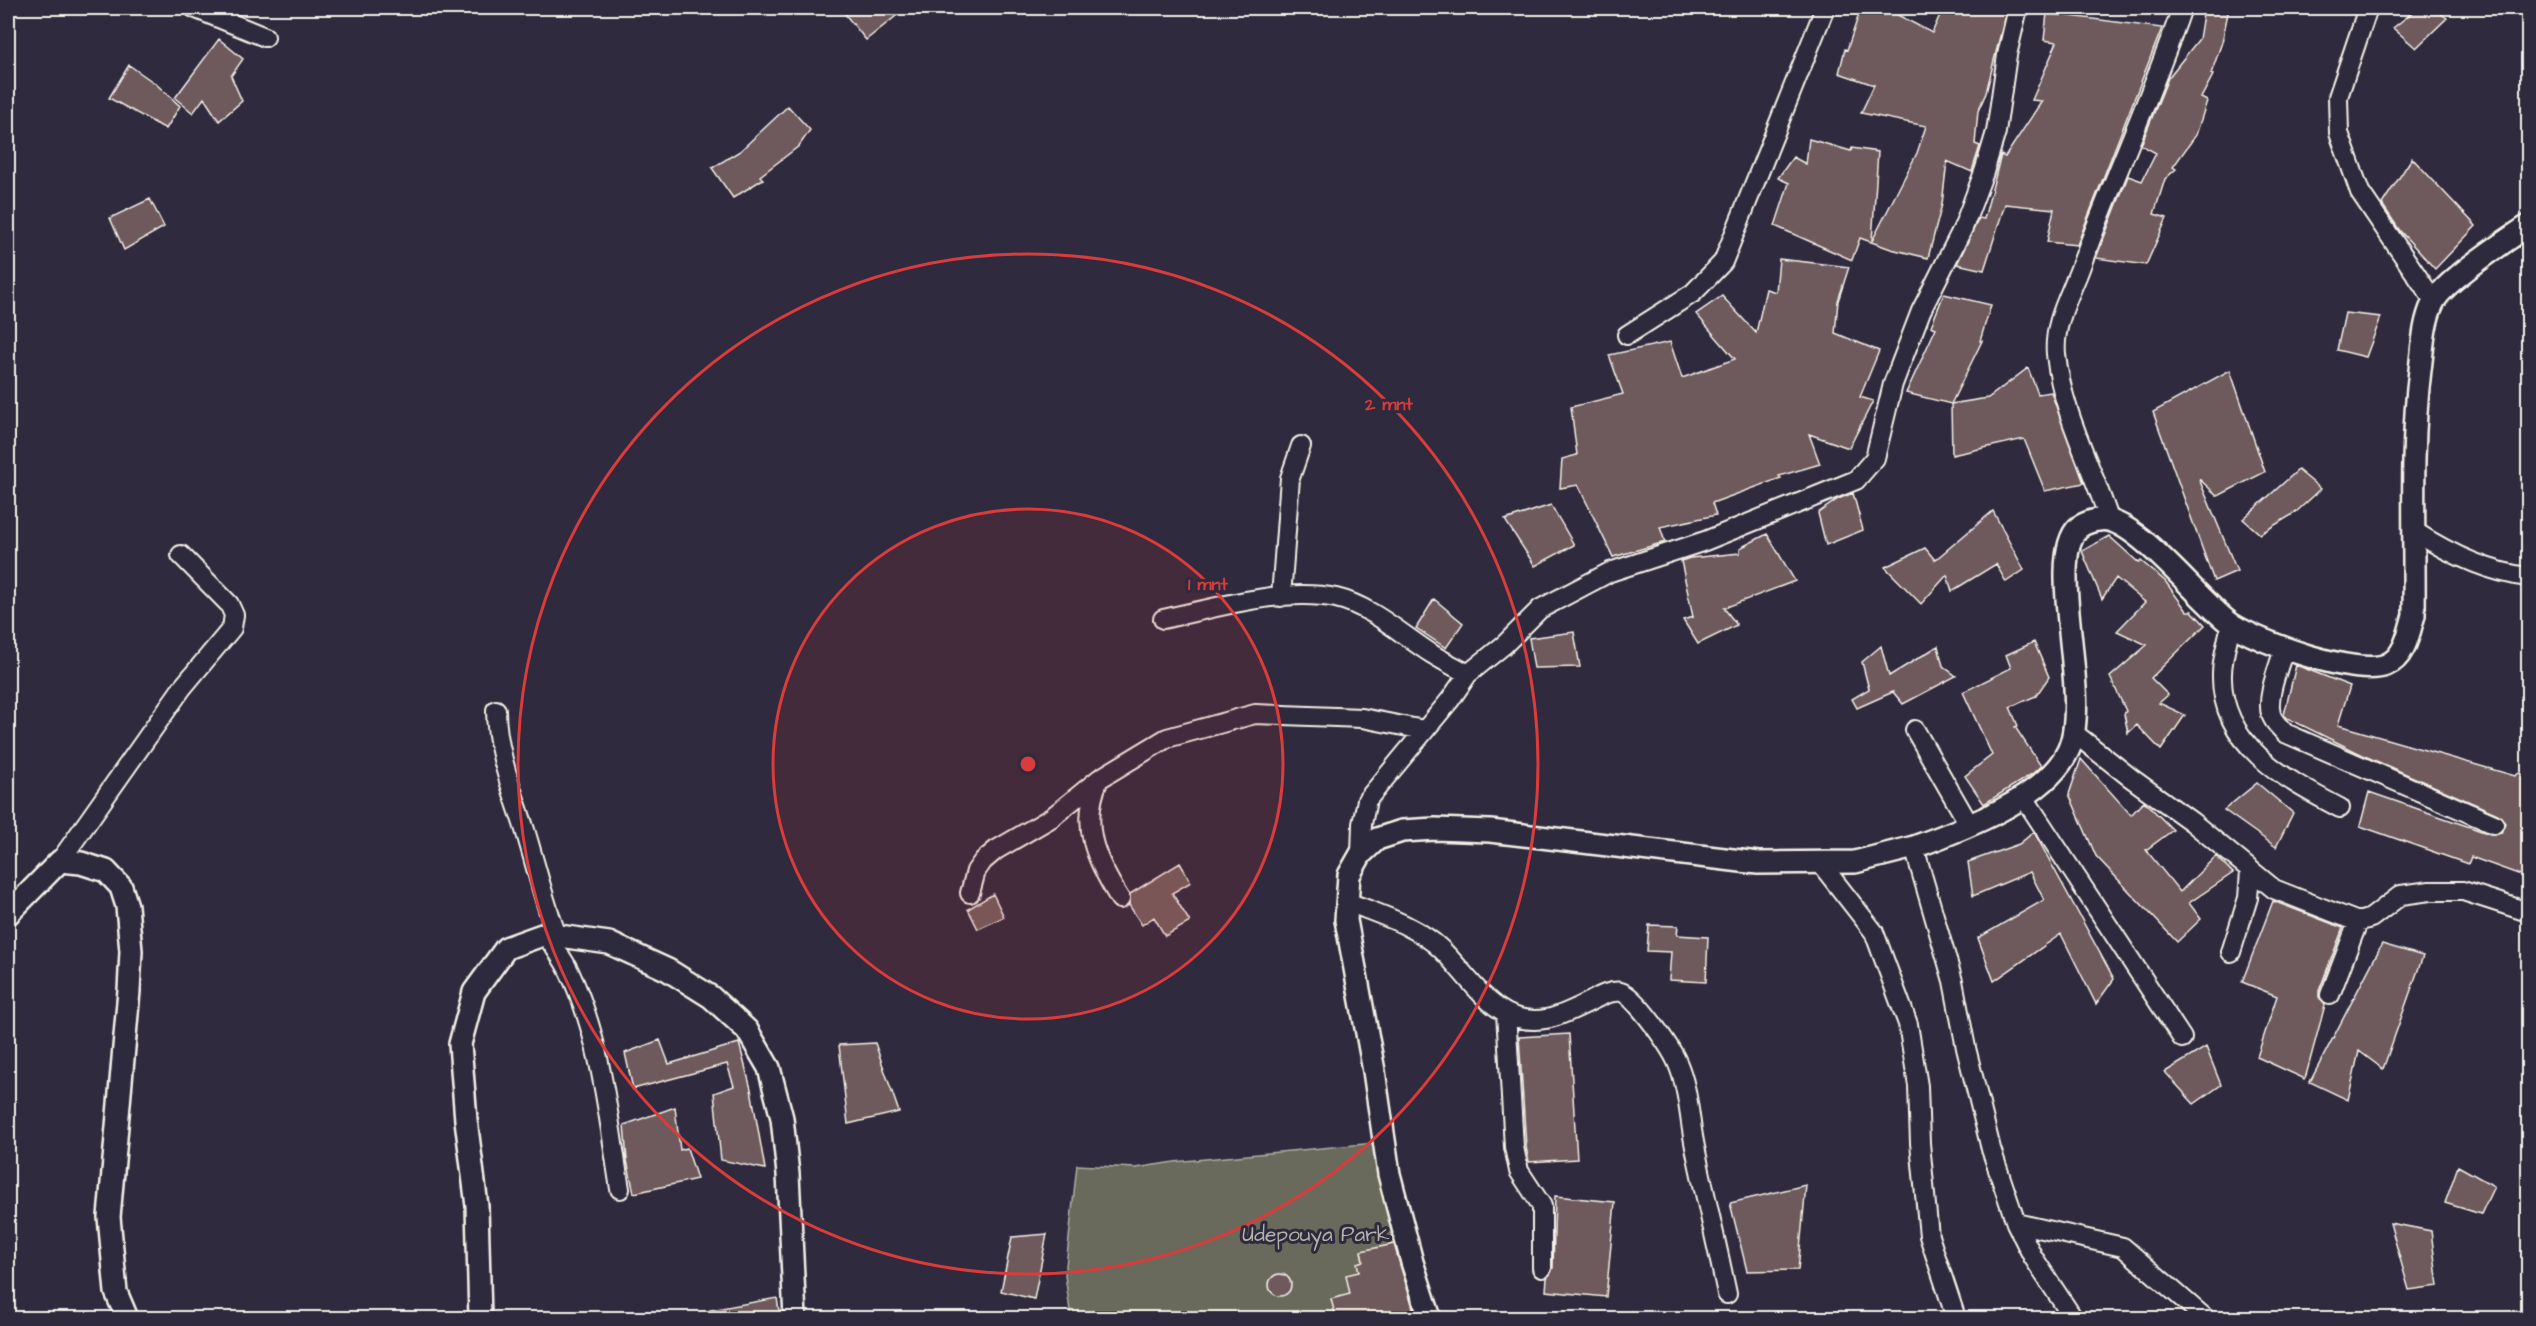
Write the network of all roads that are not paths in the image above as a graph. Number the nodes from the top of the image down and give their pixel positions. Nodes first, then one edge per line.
1 (194, 8) edge
2 (1825, 8) edge
3 (2018, 8) edge
4 (2182, 8) edge
5 (2367, 8) edge
6 (265, 38) dead end
7 (2529, 226) edge
8 (2434, 301) junction
9 (1627, 335) dead end
10 (1301, 446) dead end
11 (2109, 519) junction
12 (2414, 531) junction
13 (181, 555) dead end
14 (2529, 577) edge
15 (1281, 597) junction
16 (1163, 619) dead end
17 (2231, 624) junction
18 (2284, 649) junction
19 (1468, 674) junction
20 (496, 710) dead end
21 (1424, 730) junction
22 (1915, 730) dead end
23 (2074, 733) junction
24 (1100, 779) junction
25 (2023, 796) junction
26 (2340, 808) dead end
27 (2494, 824) dead end
28 (1970, 826) junction
29 (1914, 847) junction
30 (1361, 854) junction
31 (60, 861) junction
32 (1821, 864) junction
33 (2250, 871) junction
34 (970, 893) dead end
35 (1120, 899) dead end
36 (1348, 902) junction
37 (2529, 912) edge
38 (8, 914) edge
39 (2358, 922) junction
40 (551, 935) junction
41 (2231, 952) dead end
42 (2330, 995) dead end
43 (1506, 1012) junction
44 (2182, 1038) dead end
45 (621, 1189) dead end
46 (2016, 1223) junction
47 (1542, 1268) dead end
48 (1727, 1294) dead end
49 (127, 1318) edge
50 (480, 1318) edge
51 (795, 1318) edge
52 (1430, 1318) edge
53 (1956, 1318) edge
54 (2073, 1318) edge
55 (2205, 1318) edge

1 - 6 street
2 - 9 street
3 - 19 street
4 - 11 street
5 - 8 street
7 - 8 street
8 - 12 street
10 - 15 street
11 - 17 street
11 - 23 street
12 - 14 street
12 - 18 street
13 - 31 street
15 - 16 street
15 - 19 street
17 - 18 street
17 - 26 street
18 - 27 street
19 - 21 street
20 - 40 street
21 - 24 street
21 - 30 street
22 - 28 street
23 - 25 street
23 - 33 street
24 - 34 street
24 - 35 street
25 - 28 street
25 - 44 street
28 - 29 street
29 - 32 street
29 - 46 street
30 - 32 street
30 - 36 street
31 - 38 street
31 - 49 street
32 - 53 street
33 - 39 street
33 - 41 street
36 - 43 street
36 - 52 street
37 - 39 street
39 - 42 street
40 - 45 street
40 - 50 street
40 - 51 street
43 - 47 street
43 - 48 street
46 - 54 street
46 - 55 street

